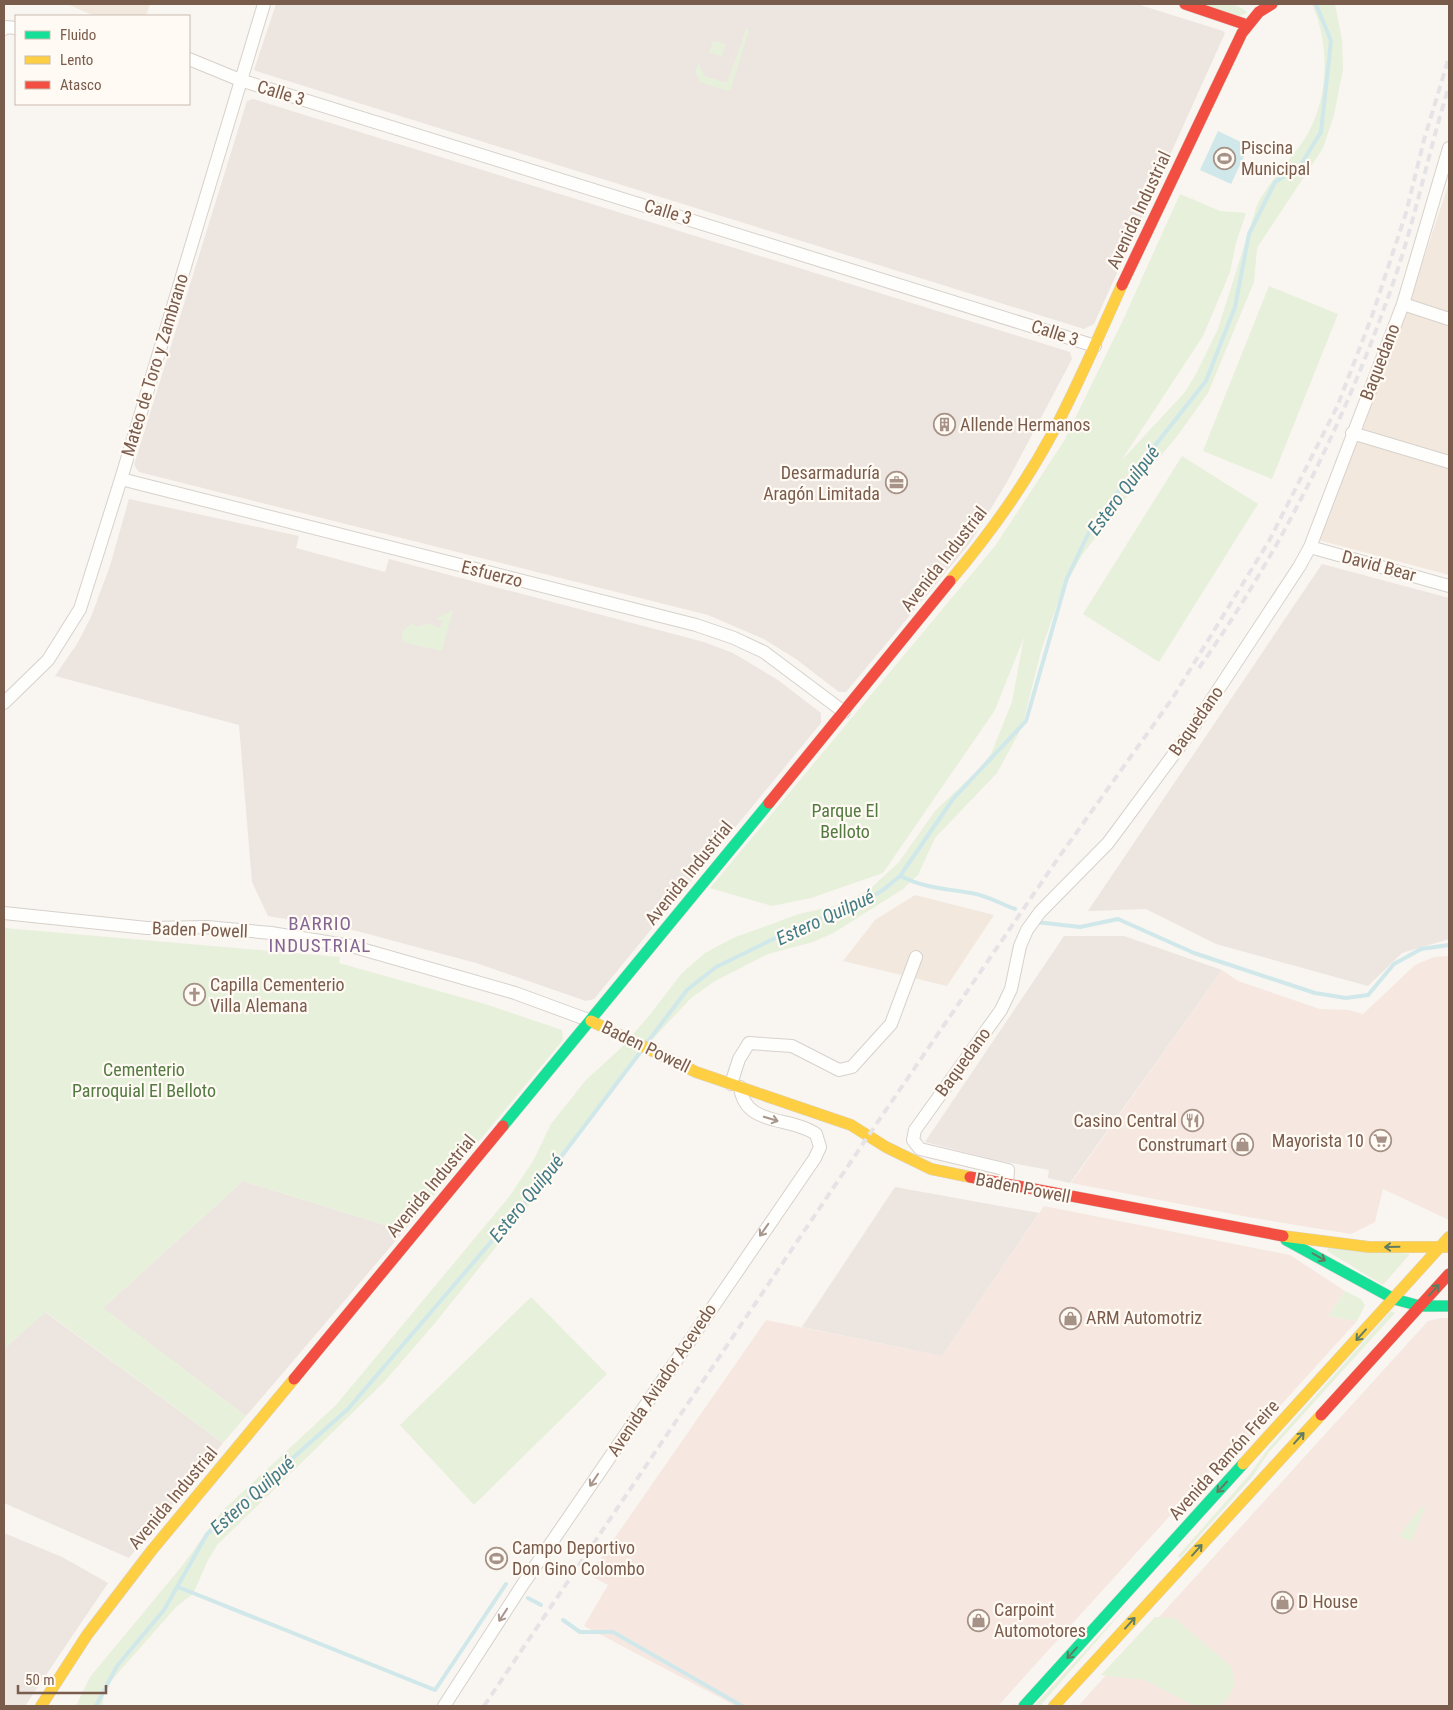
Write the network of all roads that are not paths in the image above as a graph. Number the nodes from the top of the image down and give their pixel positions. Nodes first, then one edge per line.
1 (264, 4) edge
2 (1185, 4) edge
3 (1248, 4) edge
4 (1272, 4) edge
5 (1259, 12) junction
6 (1247, 25) junction
7 (190, 59) edge
8 (240, 80) junction
9 (1449, 148) edge
10 (1403, 304) junction
11 (1449, 319) edge
12 (1095, 346) junction
13 (1352, 433) junction
14 (1449, 462) edge
15 (121, 479) junction
16 (1310, 547) junction
17 (1449, 586) edge
18 (4, 703) edge
19 (844, 712) junction
20 (4, 913) edge
21 (916, 957) dead end
22 (591, 1020) junction
23 (735, 1085) junction
24 (1007, 1185) junction
25 (1275, 1235) junction
26 (1449, 1237) edge
27 (1445, 1247) edge
28 (1449, 1274) edge
29 (1394, 1298) junction
30 (1420, 1306) junction
31 (1449, 1306) edge
32 (42, 1706) edge
33 (444, 1706) edge
34 (1024, 1706) edge
35 (1054, 1706) edge

1 - 8 street, Mateo de Toro y Zambrano
2 - 6 main road
3 - 5 main road
4 - 5 main road, Avenida Industrial
5 - 6 main road, Avenida Industrial
6 - 12 main road, Avenida Industrial
7 - 8 street, Calle 3
8 - 12 street, Calle 3
8 - 15 street, Mateo de Toro y Zambrano
9 - 10 street, Baquedano
10 - 11 street
10 - 13 street, Baquedano
12 - 19 main road, Avenida Industrial
13 - 14 street
13 - 16 street, Baquedano
15 - 18 street, Mateo de Toro y Zambrano
15 - 19 street, Esfuerzo
16 - 17 street, David Bear
16 - 24 street, Baquedano
19 - 22 main road, Avenida Industrial
20 - 22 street, Baden Powell
21 - 23 street
22 - 23 main road, Baden Powell
22 - 32 main road, Avenida Industrial
23 - 24 main road, Baden Powell
23 -> 33 street, Avenida Aviador Acevedo
24 - 25 main road, Baden Powell
27 -> 25 main road, Baden Powell
25 -> 29 main road, Baden Powell
26 - 27 main road, Avenida Ramón Freire
27 - 29 main road, Avenida Ramón Freire
30 -> 28 main road
29 - 30 main road, Baden Powell
29 -> 34 main road, Avenida Ramón Freire
30 - 31 main road, Baden Powell
35 -> 30 main road

